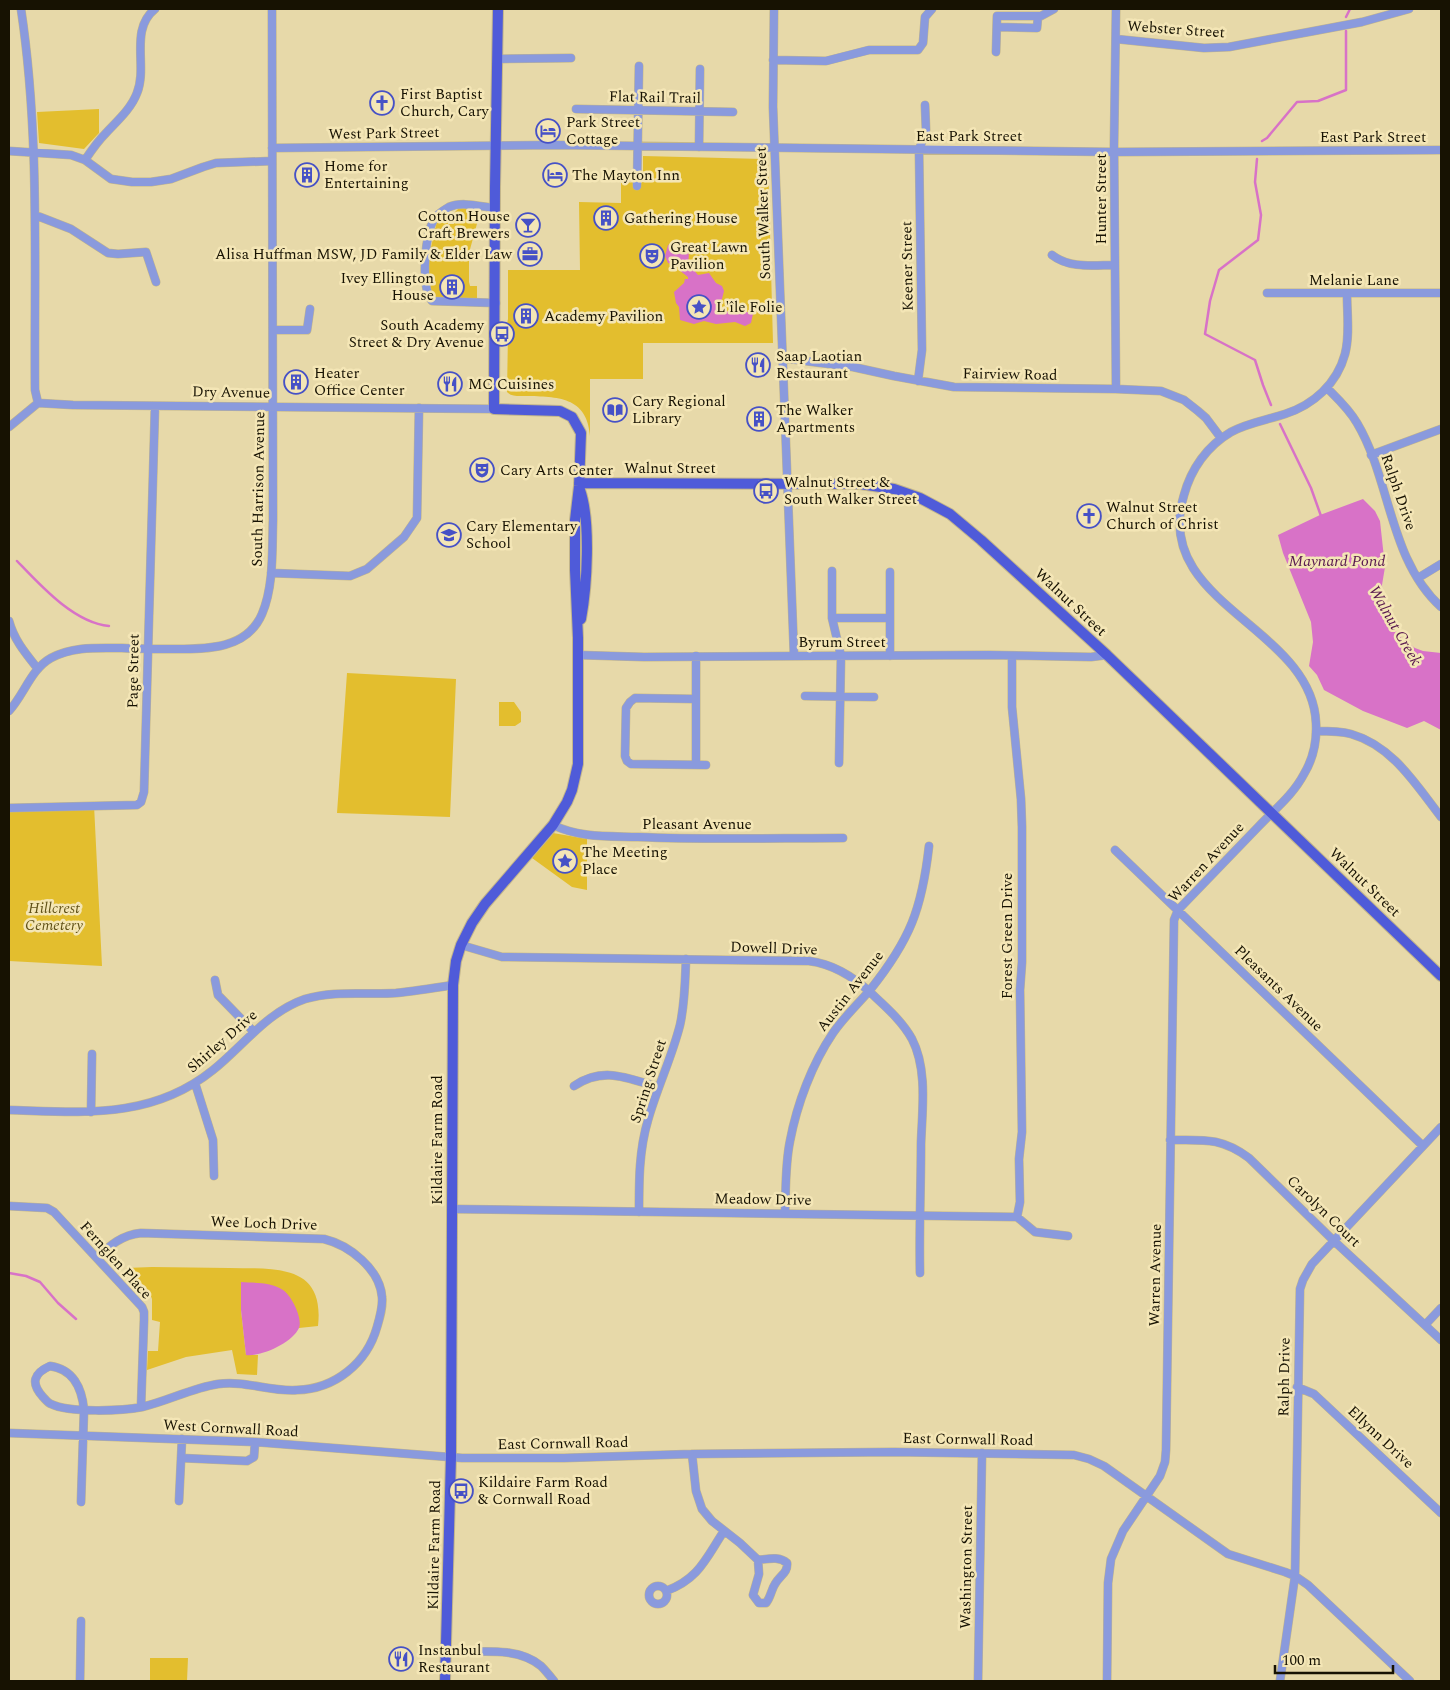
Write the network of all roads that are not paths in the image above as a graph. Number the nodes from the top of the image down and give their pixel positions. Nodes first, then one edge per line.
1 (21, 9) edge
2 (155, 9) edge
3 (272, 9) edge
4 (498, 9) edge
5 (774, 9) edge
6 (932, 9) edge
7 (1054, 9) edge
8 (1116, 9) edge
9 (1409, 9) edge
10 (1116, 38) junction
11 (996, 52) dead end
12 (571, 58) dead end
13 (497, 59) junction
14 (773, 60) junction
15 (639, 66) dead end
16 (700, 69) dead end
17 (925, 105) dead end
18 (576, 109) dead end
19 (638, 110) junction
20 (699, 112) junction
21 (733, 112) dead end
22 (496, 146) junction
23 (637, 146) junction
24 (699, 147) junction
25 (272, 148) junction
26 (774, 148) junction
27 (919, 150) junction
28 (1441, 150) edge
29 (9, 151) edge
30 (1114, 152) junction
31 (34, 153) junction
32 (85, 160) junction
33 (272, 161) junction
34 (637, 186) dead end
35 (495, 208) junction
36 (35, 215) junction
37 (1052, 255) dead end
38 (1115, 265) junction
39 (156, 282) dead end
40 (1267, 293) dead end
41 (1441, 293) edge
42 (1348, 294) junction
43 (496, 303) junction
44 (310, 309) dead end
45 (273, 330) junction
46 (782, 358) junction
47 (918, 381) junction
48 (1327, 388) junction
49 (1116, 389) junction
50 (38, 403) junction
51 (155, 406) junction
52 (273, 407) junction
53 (419, 408) junction
54 (494, 409) junction
55 (572, 417) joint
56 (9, 428) edge
57 (1441, 429) edge
58 (1221, 438) junction
59 (1371, 454) junction
60 (788, 483) junction
61 (579, 484) junction
62 (1441, 564) edge
63 (832, 571) dead end
64 (890, 572) dead end
65 (270, 573) junction
66 (1418, 578) junction
67 (1441, 606) edge
68 (832, 618) junction
69 (890, 618) junction
70 (9, 621) edge
71 (148, 649) junction
72 (578, 655) junction
73 (794, 655) junction
74 (1107, 655) junction
75 (696, 656) junction
76 (840, 656) junction
77 (890, 656) junction
78 (1012, 656) junction
79 (38, 669) junction
80 (806, 696) dead end
81 (840, 696) junction
82 (874, 697) dead end
83 (696, 699) junction
84 (9, 711) edge
85 (1316, 731) junction
86 (839, 763) dead end
87 (696, 764) junction
88 (706, 765) dead end
89 (9, 808) edge
90 (1272, 814) junction
91 (1441, 817) edge
92 (552, 825) junction
93 (843, 838) dead end
94 (929, 846) dead end
95 (1115, 850) dead end
96 (1178, 910) junction
97 (461, 945) junction
98 (686, 959) junction
99 (1441, 976) edge
100 (215, 980) dead end
101 (453, 985) junction
102 (869, 991) junction
103 (254, 1032) junction
104 (92, 1054) dead end
105 (196, 1083) junction
106 (574, 1086) dead end
107 (658, 1087) junction
108 (9, 1110) edge
109 (91, 1112) junction
110 (1441, 1127) edge
111 (1170, 1140) junction
112 (1423, 1146) junction
113 (214, 1176) dead end
114 (9, 1206) edge
115 (451, 1209) junction
116 (638, 1212) junction
117 (785, 1213) junction
118 (920, 1215) junction
119 (1017, 1217) junction
120 (1068, 1236) dead end
121 (1334, 1241) junction
122 (97, 1258) junction
123 (920, 1274) dead end
124 (1441, 1308) edge
125 (1425, 1325) junction
126 (1441, 1340) edge
127 (1297, 1387) junction
128 (141, 1407) junction
129 (84, 1410) junction
130 (9, 1433) edge
131 (82, 1435) junction
132 (182, 1439) junction
133 (255, 1442) junction
134 (692, 1454) junction
135 (982, 1454) junction
136 (451, 1456) junction
137 (181, 1458) junction
138 (1147, 1496) junction
139 (179, 1501) dead end
140 (80, 1502) dead end
141 (1441, 1513) edge
142 (724, 1531) junction
143 (758, 1560) junction
144 (1295, 1576) junction
145 (666, 1591) dead end
146 (81, 1621) dead end
147 (446, 1652) junction
148 (80, 1681) edge
149 (445, 1681) edge
150 (554, 1681) edge
151 (978, 1681) edge
152 (1107, 1681) edge
153 (1280, 1681) edge
154 (1410, 1681) edge

1 - 31 street
2 - 32 street
3 - 25 street, South Harrison Avenue
4 - 13 main road
5 - 14 street, South Walker Street
6 - 14 street
7 - 11 street
8 - 10 street, Hunter Street
9 - 10 street, Webster Street
10 - 30 street, Hunter Street
12 - 13 street
13 - 22 main road
14 - 26 street, South Walker Street
15 - 19 street
16 - 20 street
17 - 27 street, Keener Street
18 - 19 street, Flat Rail Trail
19 - 20 street, Flat Rail Trail
19 - 23 street
20 - 21 street, Flat Rail Trail
20 - 24 street
22 - 23 street, East Park Street
22 - 25 street, West Park Street
22 - 35 main road
23 - 24 street, East Park Street
23 - 34 street
24 - 26 street, East Park Street
25 - 33 street, South Harrison Avenue
26 - 27 street, East Park Street
26 - 46 street, South Walker Street
27 - 30 street, East Park Street
27 - 47 street, Keener Street
28 - 30 street, East Park Street
29 - 31 street
30 - 38 street, Hunter Street
31 - 32 street
31 - 36 street
32 - 33 street
33 - 45 street, South Harrison Avenue
35 - 43 main road
35 - 43 street
36 - 39 street
36 - 50 street
37 - 38 street
38 - 49 street, Hunter Street
40 - 42 street, Melanie Lane
41 - 42 street, Melanie Lane
42 - 48 street, Warren Avenue
43 - 54 main road
44 - 45 street
45 - 52 street, South Harrison Avenue
46 - 47 street, Fairview Road
46 - 60 street, South Walker Street
47 - 49 street, Fairview Road
48 - 58 street, Warren Avenue
48 - 59 street, Ralph Drive
49 - 58 street, Fairview Road
50 - 51 street, Dry Avenue
50 - 56 street
51 - 52 street, Dry Avenue
51 - 71 street, Page Street
52 - 53 street, Dry Avenue
52 - 65 street, South Harrison Avenue
53 - 54 street, Dry Avenue
53 - 65 street
54 - 55 main road, Dry Avenue
55 - 61 main road, Kildaire Farm Road
57 - 59 street
58 - 85 street, Warren Avenue
59 - 66 street, Ralph Drive
60 - 61 main road, Walnut Street
60 - 73 street, South Walker Street
60 - 74 main road, Walnut Street
61 - 72 main road, Kildaire Farm Road
62 - 66 street
63 - 68 street
64 - 69 street
65 - 71 street, South Harrison Avenue
66 - 67 street, Ralph Drive
68 - 69 street
68 - 76 street
69 - 77 street
70 - 79 street
71 - 79 street, South Harrison Avenue
71 - 89 street, Page Street
72 - 75 street, Byrum Street
72 - 92 main road, Kildaire Farm Road
73 - 75 street, Byrum Street
73 - 76 street, Byrum Street
74 - 78 street, Byrum Street
74 - 90 main road, Walnut Street
75 - 83 street
76 - 77 street, Byrum Street
76 - 81 street
77 - 78 street, Byrum Street
78 - 119 street, Forest Green Drive
79 - 84 street, South Harrison Avenue
80 - 81 street
81 - 82 street
81 - 86 street
83 - 87 street
83 - 87 street
85 - 90 street, Warren Avenue
85 - 91 street
87 - 88 street
90 - 96 street, Warren Avenue
90 - 99 main road, Walnut Street
92 - 93 street, Pleasant Avenue
92 - 97 main road, Kildaire Farm Road
94 - 102 street, Austin Avenue
95 - 96 street, Pleasants Avenue
96 - 111 street, Warren Avenue
96 - 112 street, Pleasants Avenue
97 - 98 street, Dowell Drive
97 - 101 main road, Kildaire Farm Road
98 - 102 street, Dowell Drive
98 - 107 street, Spring Street
100 - 103 street
101 - 103 street, Shirley Drive
101 - 115 main road, Kildaire Farm Road
102 - 117 street, Austin Avenue
102 - 118 street, Dowell Drive
103 - 105 street, Shirley Drive
104 - 109 street
105 - 109 street, Shirley Drive
105 - 113 street
106 - 107 street
107 - 116 street, Spring Street
108 - 109 street, Shirley Drive
110 - 112 street, Ralph Drive
111 - 121 street, Carolyn Court
111 - 138 street, Warren Avenue
112 - 121 street, Ralph Drive
114 - 122 street, Fernglen Place
115 - 116 street, Meadow Drive
115 - 136 main road, Kildaire Farm Road
116 - 117 street, Meadow Drive
117 - 118 street, Meadow Drive
118 - 119 street, Meadow Drive
118 - 123 street, Dowell Drive
119 - 120 street
121 - 125 street, Carolyn Court
121 - 127 street, Ralph Drive
122 - 128 street, Fernglen Place
122 - 128 street, Wee Loch Drive
124 - 125 street
125 - 126 street, Carolyn Court
127 - 141 street, Ellynn Drive
127 - 144 street, Ralph Drive
128 - 129 street, Wee Loch Drive
129 - 129 street, Wee Loch Drive
129 - 131 street
130 - 131 street, West Cornwall Road
131 - 132 street, West Cornwall Road
131 - 140 street
132 - 133 street, West Cornwall Road
132 - 137 street
133 - 136 street, West Cornwall Road
133 - 137 street
134 - 135 street, East Cornwall Road
134 - 136 street, East Cornwall Road
134 - 142 street
135 - 138 street, East Cornwall Road
135 - 151 street, Washington Street
136 - 147 main road, Kildaire Farm Road
137 - 139 street
138 - 144 street, East Cornwall Road
138 - 152 street, Warren Avenue
142 - 143 street
142 - 145 street
143 - 143 street
144 - 153 street, Ralph Drive
144 - 154 street, East Cornwall Road
146 - 148 street
147 - 149 main road, Kildaire Farm Road
147 - 150 street

